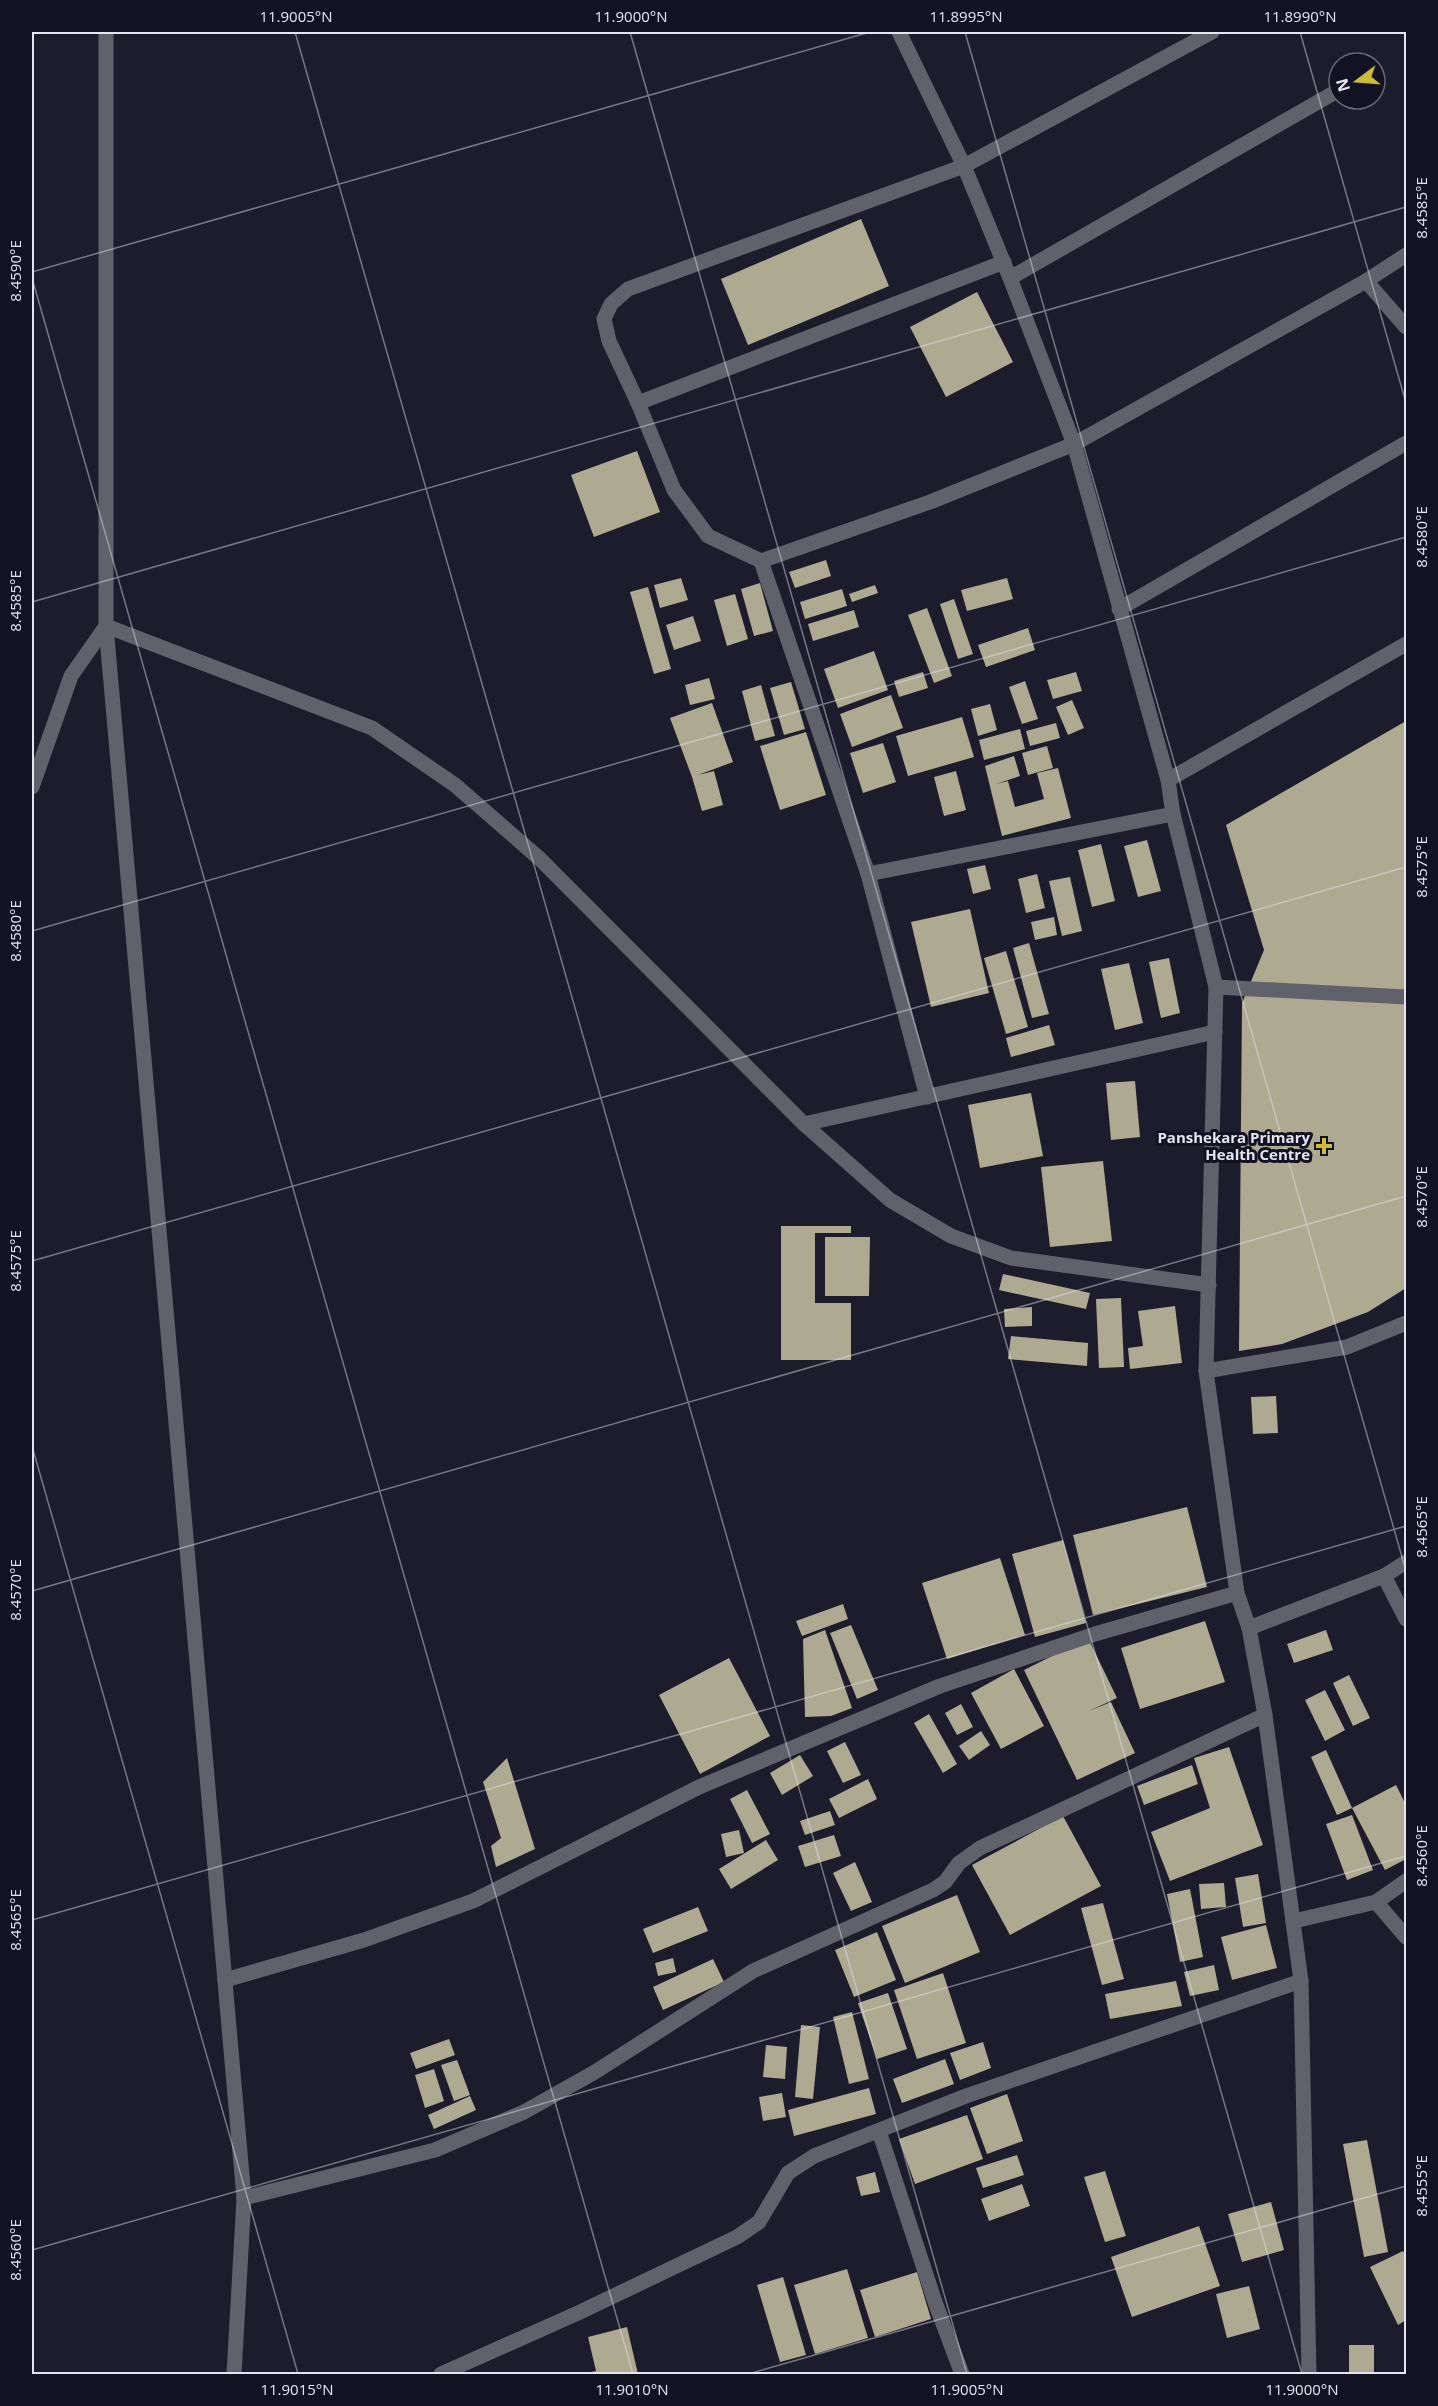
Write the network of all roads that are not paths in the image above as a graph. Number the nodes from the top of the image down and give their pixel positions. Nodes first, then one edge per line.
1 (106, 32) edge
2 (899, 32) edge
3 (1212, 32) edge
4 (1327, 97) edge
5 (964, 166) junction
6 (1407, 255) edge
7 (1004, 261) junction
8 (1010, 278) junction
9 (1366, 281) junction
10 (1407, 327) edge
11 (638, 403) junction
12 (1407, 442) edge
13 (1074, 444) junction
14 (761, 561) junction
15 (1119, 609) junction
16 (106, 626) junction
17 (1407, 644) edge
18 (1168, 780) junction
19 (32, 788) edge
20 (1173, 814) junction
21 (868, 874) junction
22 (1216, 987) junction
23 (1407, 997) edge
24 (1215, 1032) junction
25 (927, 1096) junction
26 (804, 1124) junction
27 (1209, 1285) junction
28 (1407, 1323) edge
29 (1206, 1371) junction
30 (1407, 1562) edge
31 (1384, 1576) junction
32 (1237, 1593) junction
33 (1407, 1619) edge
34 (1249, 1628) junction
35 (1265, 1714) junction
36 (1407, 1881) edge
37 (1376, 1902) junction
38 (1294, 1921) junction
39 (1407, 1937) edge
40 (225, 1980) junction
41 (1300, 1981) junction
42 (879, 2131) junction
43 (244, 2198) junction
44 (234, 2374) edge
45 (441, 2374) edge
46 (962, 2374) edge
47 (1309, 2374) edge

1 - 16 street
2 - 5 street
3 - 5 street
4 - 8 street
5 - 7 street
5 - 11 street
6 - 9 street
7 - 8 street
7 - 11 street
8 - 13 street
9 - 10 street
9 - 13 street
11 - 14 street
12 - 15 street
13 - 14 street
13 - 15 street
14 - 21 street
15 - 18 street
16 - 19 street
16 - 26 street
16 - 40 street
17 - 18 street
18 - 20 street
20 - 21 street
20 - 22 street
21 - 25 street
22 - 23 street
22 - 24 street
24 - 25 street
24 - 27 street
25 - 26 street
26 - 27 street
27 - 29 street
28 - 29 street
29 - 32 street
30 - 31 street
31 - 33 street
31 - 34 street
32 - 34 street
32 - 40 street
34 - 35 street
35 - 38 street
35 - 43 street
36 - 37 street
37 - 38 street
37 - 39 street
38 - 41 street
40 - 43 street
41 - 42 street
41 - 47 street
42 - 45 street
42 - 46 street
43 - 44 street

